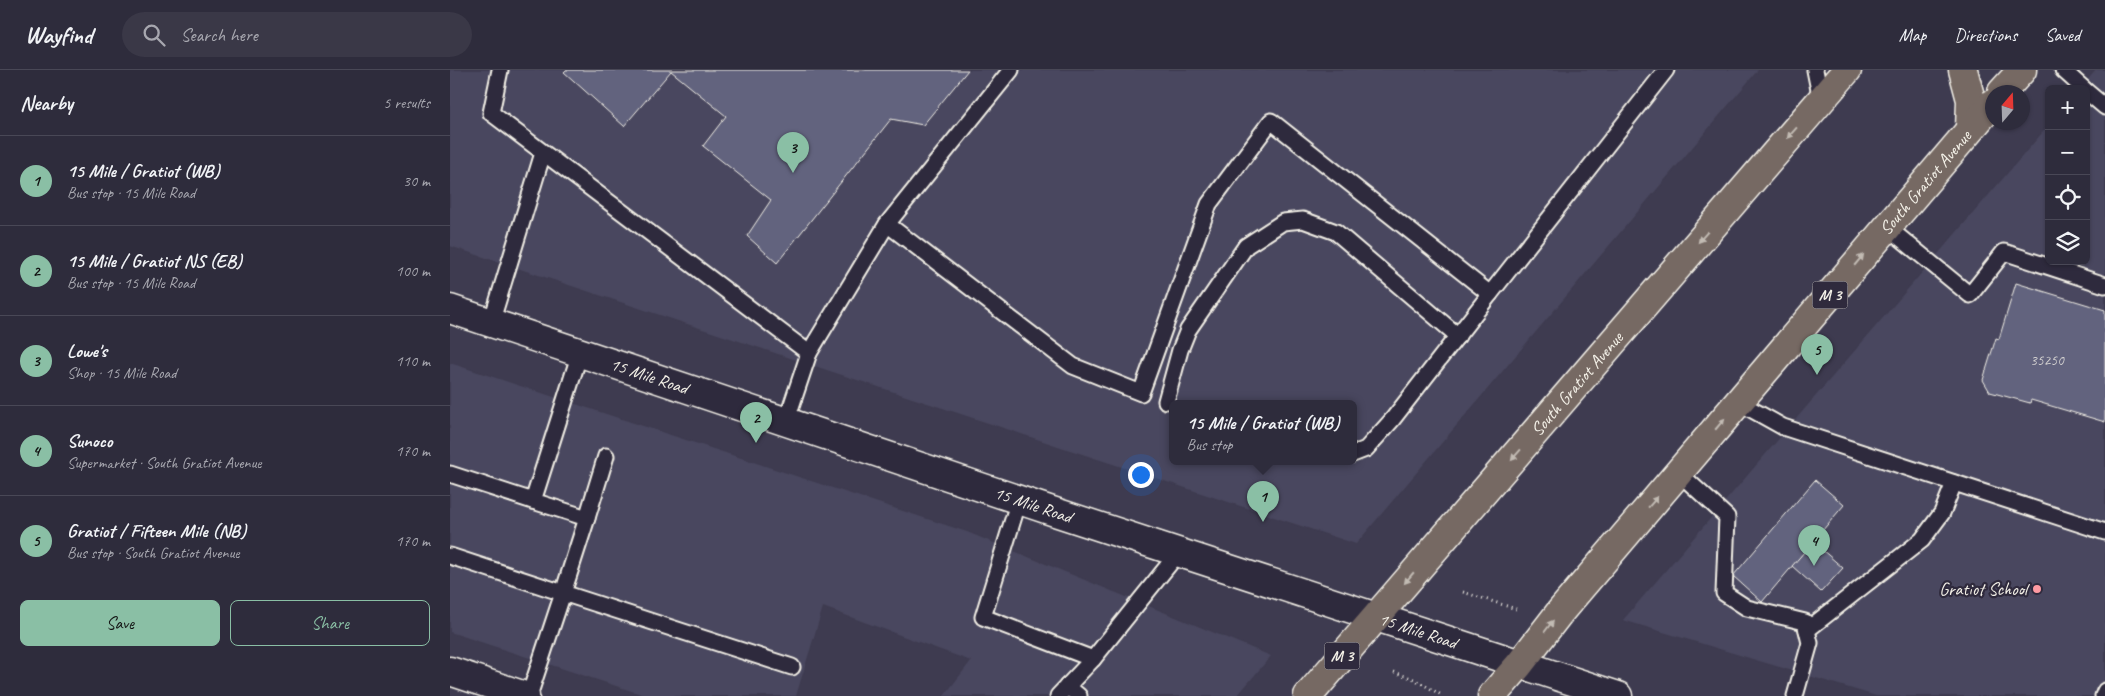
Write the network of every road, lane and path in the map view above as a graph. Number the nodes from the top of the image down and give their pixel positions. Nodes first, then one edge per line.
1 (500, 70) edge
2 (1011, 70) edge
3 (1666, 70) edge
4 (1815, 70) edge
5 (1847, 70) edge
6 (1963, 70) edge
7 (2022, 70) edge
8 (2063, 70) edge
9 (2008, 85) edge
10 (2080, 85) edge
11 (2090, 94) edge
12 (1821, 100) junction
13 (2105, 107) edge
14 (1985, 112) edge
15 (1970, 129) junction
16 (543, 153) junction
17 (887, 224) junction
18 (1887, 227) junction
19 (2105, 285) edge
20 (1490, 294) junction
21 (450, 309) edge
22 (491, 323) junction
23 (1458, 336) junction
24 (580, 353) junction
25 (809, 353) junction
26 (1141, 393) junction
27 (1170, 400) edge
28 (1738, 402) junction
29 (1169, 403) edge
30 (786, 422) junction
31 (1357, 452) edge
32 (606, 456) dead end
33 (1678, 472) junction
34 (450, 474) edge
35 (1954, 483) junction
36 (1019, 500) junction
37 (533, 501) junction
38 (587, 518) junction
39 (2105, 532) edge
40 (1179, 552) junction
41 (450, 556) edge
42 (1462, 592) dead end
43 (563, 593) junction
44 (1516, 609) dead end
45 (1376, 617) junction
46 (1807, 630) junction
47 (1093, 659) junction
48 (1519, 665) junction
49 (792, 666) dead end
50 (450, 671) edge
51 (1394, 672) dead end
52 (1063, 691) edge
53 (2105, 691) edge
54 (525, 696) edge
55 (529, 696) edge
56 (1079, 696) edge
57 (1308, 696) edge
58 (1444, 696) edge
59 (1492, 696) edge
60 (1618, 696) edge
61 (1795, 696) edge
62 (2103, 696) edge

1 - 16 lane
2 - 17 lane
3 - 20 lane
4 - 12 lane
5 - 12 main road, South Gratiot Avenue / M 3
6 - 15 main road
7 - 9 main road
8 - 10 lane
11 - 13 lane
12 -> 45 main road, South Gratiot Avenue / M 3
14 - 15 main road, South Gratiot Avenue / M 3
15 - 18 main road, South Gratiot Avenue / M 3
16 - 22 lane
16 - 25 lane
17 - 25 lane
17 - 26 lane
18 - 19 lane
28 -> 18 main road, South Gratiot Avenue / M 3
20 - 23 lane
20 - 26 lane
21 - 22 main road, 15 Mile Road
22 - 24 main road, 15 Mile Road
23 - 27 lane
23 - 31 lane
24 - 30 main road, 15 Mile Road
24 - 37 lane
25 - 30 lane
26 - 29 lane
33 -> 28 main road, South Gratiot Avenue / M 3
28 - 35 lane
30 - 36 main road, 15 Mile Road
32 - 38 lane
33 - 46 lane
48 -> 33 main road, South Gratiot Avenue / M 3
34 - 37 lane
35 - 39 lane
35 - 46 lane
36 - 40 main road, 15 Mile Road
36 - 47 lane
37 - 38 lane
38 - 43 lane
40 - 45 main road, 15 Mile Road
40 - 47 lane
41 - 43 lane
42 - 44 path
43 - 49 lane
43 - 55 lane
45 - 48 main road, 15 Mile Road
45 - 57 main road, South Gratiot Avenue / M 3
46 - 61 lane
47 - 52 lane
48 - 59 main road, South Gratiot Avenue / M 3
48 - 60 main road, 15 Mile Road
50 - 54 main road
51 - 58 path
52 - 56 lane
53 - 62 lane

